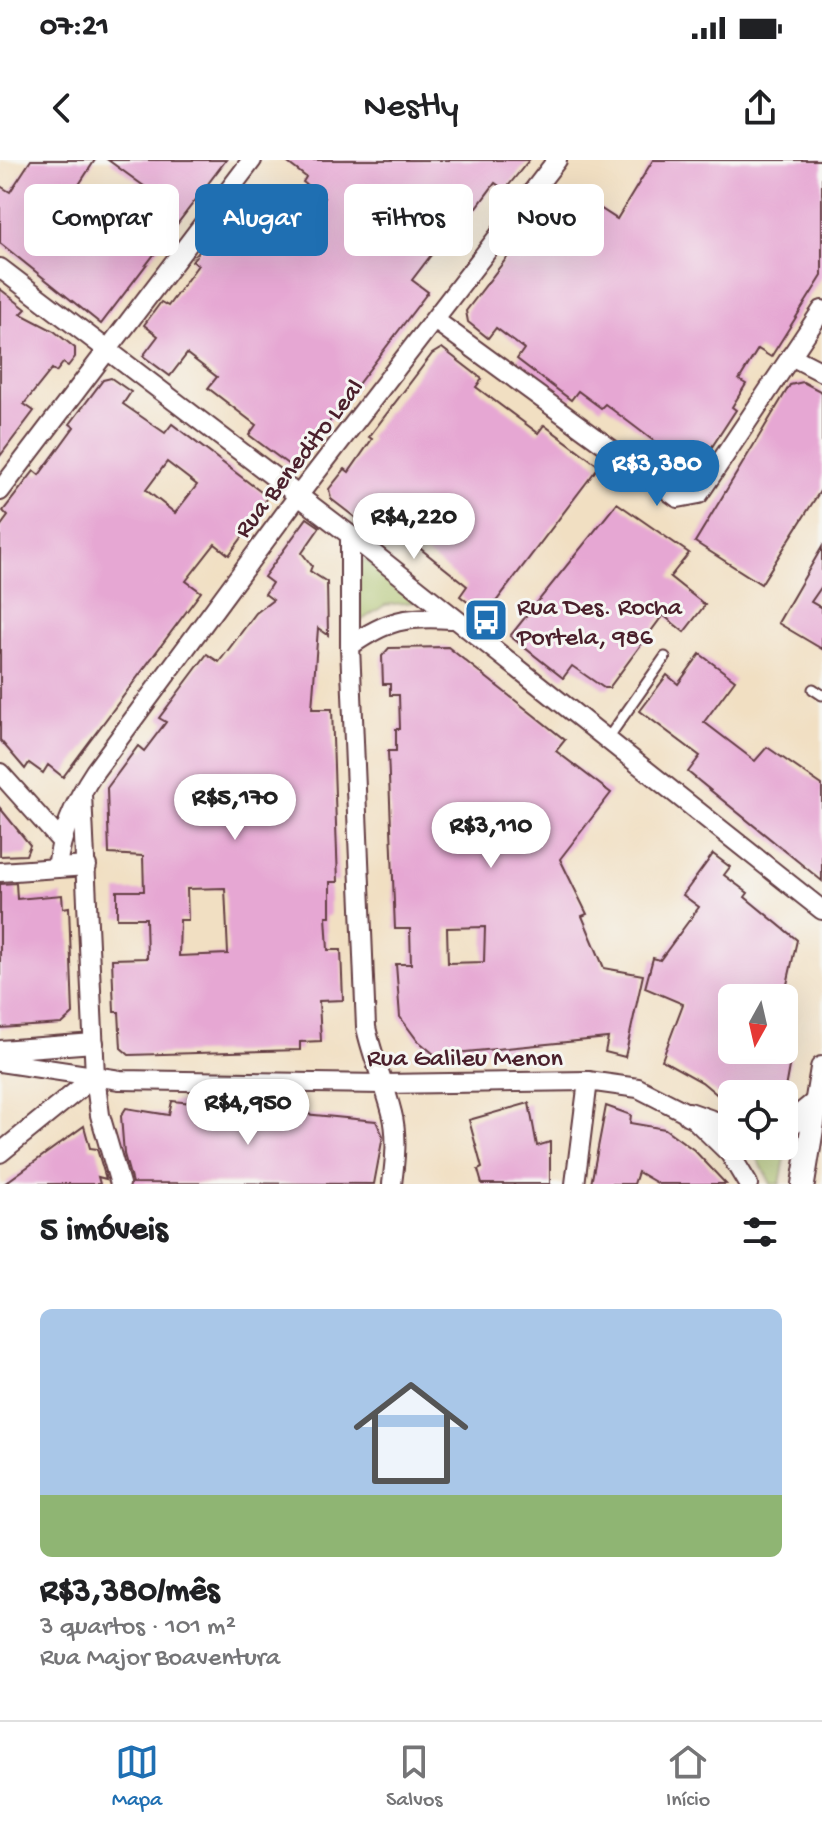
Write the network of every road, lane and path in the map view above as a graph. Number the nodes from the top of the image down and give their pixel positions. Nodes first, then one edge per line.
1 (252, 160) edge
2 (557, 160) edge
3 (0, 268) edge
4 (822, 310) edge
5 (436, 321) junction
6 (105, 350) junction
7 (791, 356) junction
8 (822, 372) edge
9 (0, 491) edge
10 (298, 496) junction
11 (350, 535) junction
12 (451, 619) junction
13 (350, 646) junction
14 (665, 657) dead end
15 (606, 741) junction
16 (0, 773) edge
17 (82, 789) junction
18 (60, 840) junction
19 (87, 866) junction
20 (57, 868) junction
21 (0, 872) edge
22 (822, 910) edge
23 (94, 1043) junction
24 (0, 1050) edge
25 (0, 1062) edge
26 (822, 1068) edge
27 (95, 1076) junction
28 (588, 1081) junction
29 (382, 1084) junction
30 (817, 1102) junction
31 (689, 1114) junction
32 (798, 1118) edge
33 (718, 1124) edge
34 (0, 1153) edge
35 (120, 1184) edge
36 (392, 1184) edge
37 (575, 1184) edge
38 (748, 1184) edge
39 (803, 1184) edge

1 - 6 street
2 - 5 street, Rua Benedito Leal
3 - 6 street
4 - 7 street
5 - 7 street
5 - 10 street, Rua Benedito Leal
6 - 9 street
6 - 10 street
7 - 8 street
10 - 11 street
10 - 17 street, Rua Benedito Leal
11 - 12 street
11 - 13 street
12 - 13 street
12 - 15 street
13 - 29 street
14 - 15 lane
15 - 22 street
16 - 18 street
17 - 18 street, Rua Benedito Leal
17 - 19 street
18 - 20 street, Rua Benedito Leal
19 - 20 street
19 - 23 street
20 - 21 street
23 - 24 street
23 - 27 street
25 - 27 street, Rua Galileu Menon
26 - 30 street
27 - 29 street, Rua Galileu Menon
27 - 34 street
27 - 35 street
28 - 29 street, Rua Galileu Menon
28 - 31 street, Rua Galileu Menon
28 - 37 street
29 - 36 street
30 - 32 street
30 - 39 street
31 - 33 street
31 - 38 street, Rua Galileu Menon

